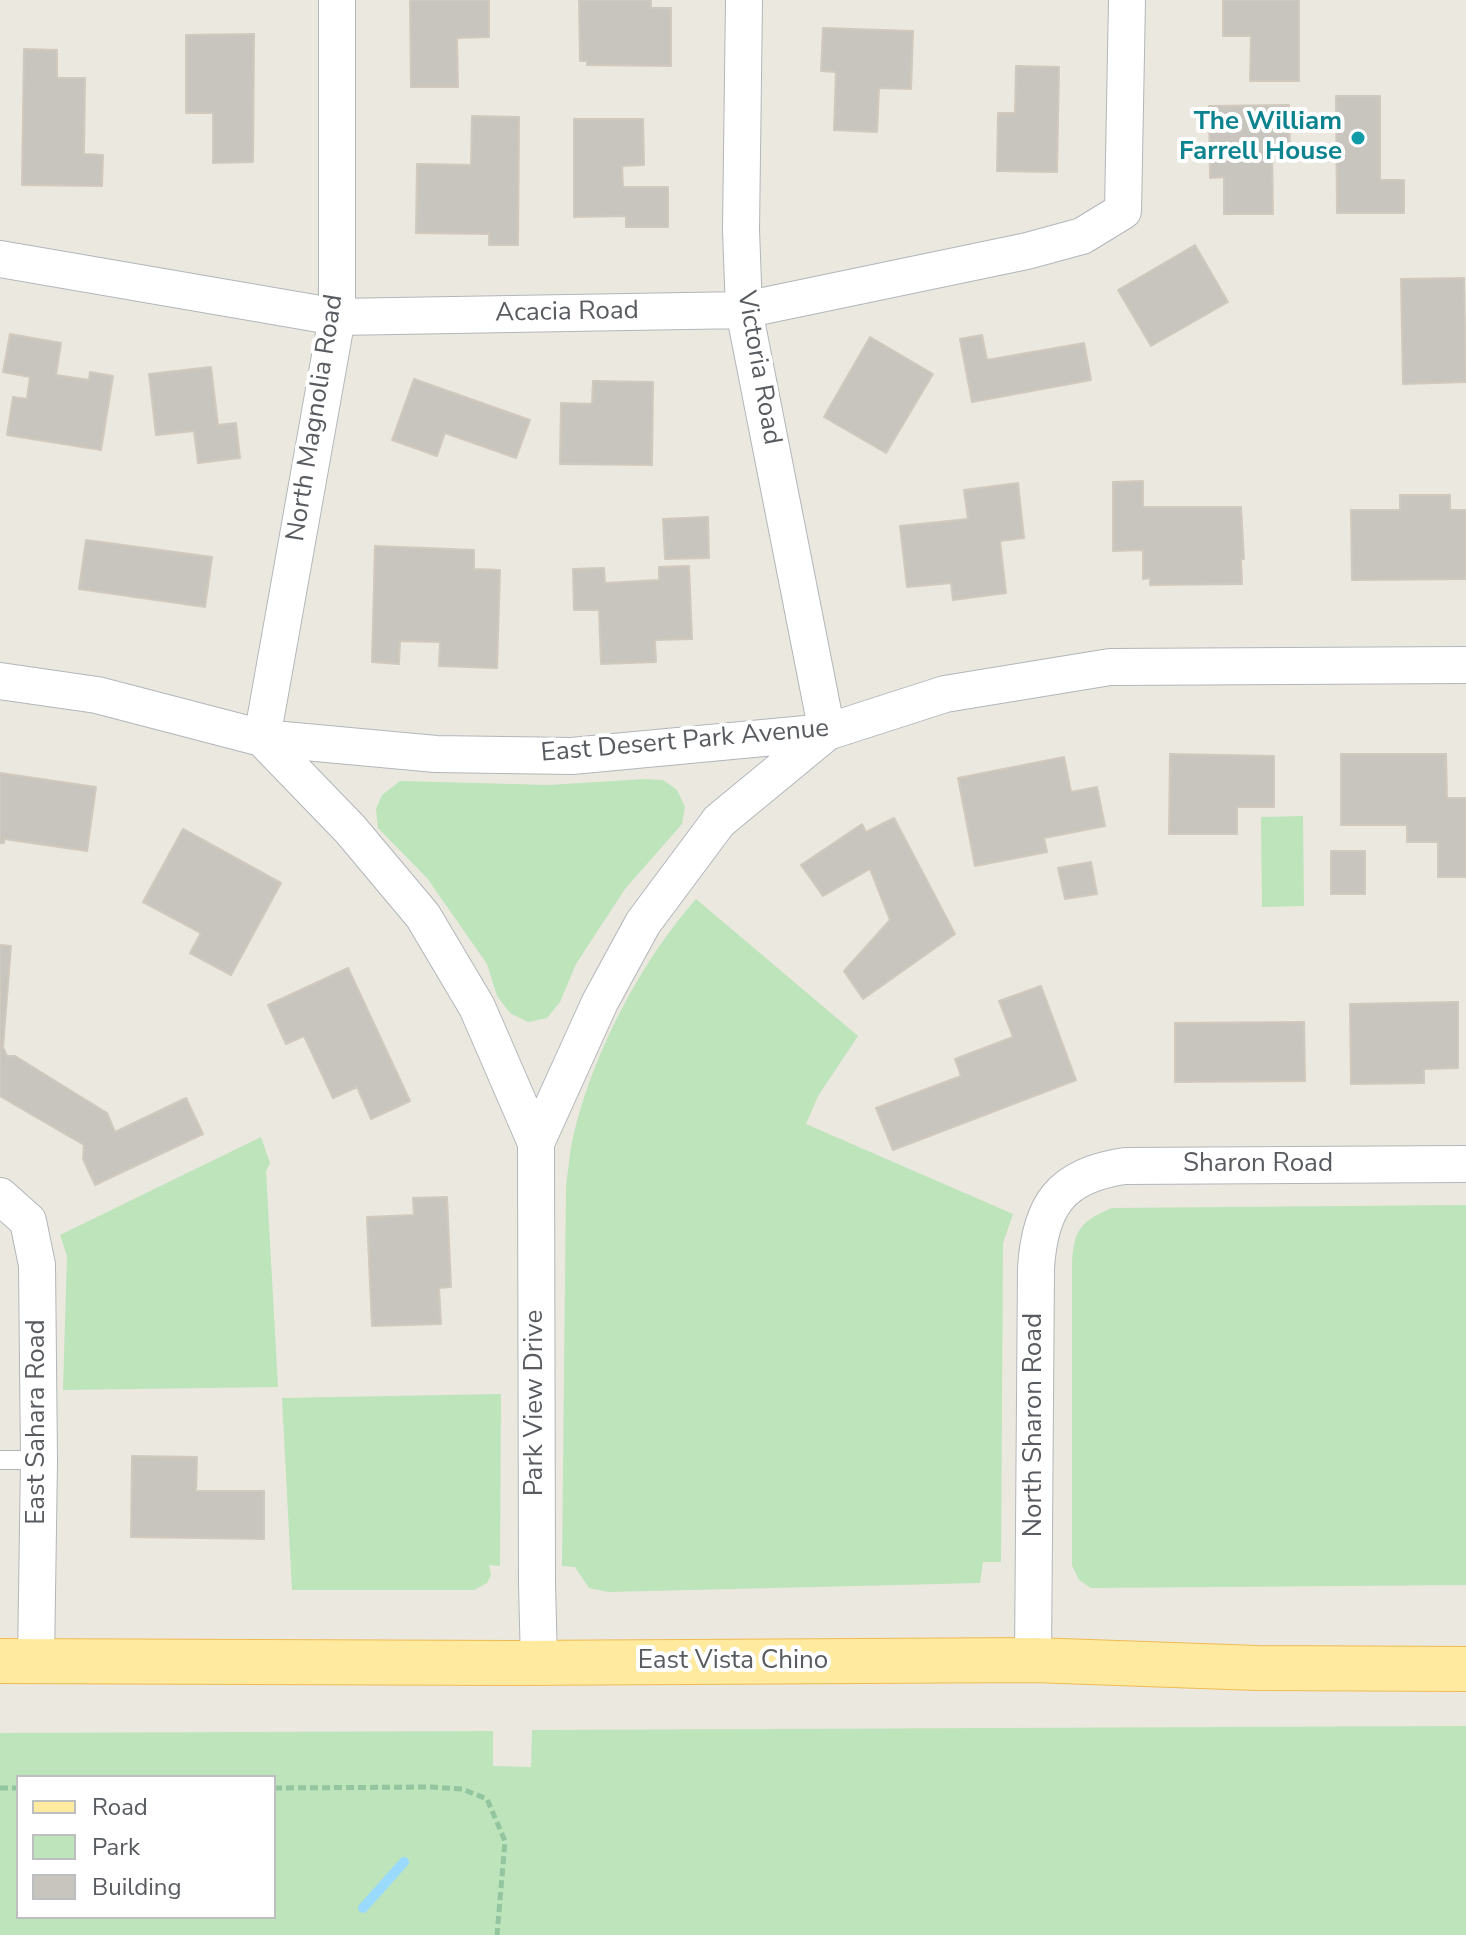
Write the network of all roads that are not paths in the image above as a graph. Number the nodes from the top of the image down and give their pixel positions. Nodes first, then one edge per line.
1 (337, 0) edge
2 (744, 0) edge
3 (1127, 0) edge
4 (0, 259) edge
5 (744, 310) junction
6 (337, 317) junction
7 (1466, 665) edge
8 (0, 681) edge
9 (827, 732) junction
10 (262, 738) junction
11 (536, 1143) junction
12 (1466, 1164) edge
13 (1058, 1194) joint
14 (0, 1196) edge
15 (0, 1460) edge
16 (39, 1460) junction
17 (1033, 1660) junction
18 (18, 1661) edge
19 (539, 1662) junction
20 (1466, 1669) edge

1 - 6 street, North Magnolia Road
2 - 5 street, Victoria Road
3 - 5 street, Acacia Road
4 - 6 street, Acacia Road
5 - 6 street, Acacia Road
5 - 9 street, Victoria Road
6 - 10 street, North Magnolia Road
7 - 9 street, East Desert Park Avenue
8 - 10 street, East Desert Park Avenue
9 - 10 street, East Desert Park Avenue
9 - 11 street, Park View Drive
10 - 11 street, Park View Drive
11 - 19 street, Park View Drive
12 - 13 street, Sharon Road
13 - 17 street, North Sharon Road
14 - 16 street, East Sahara Road
15 - 16 lane
16 - 18 street, East Sahara Road
17 - 19 main road, East Vista Chino
17 - 20 main road, East Vista Chino
18 - 19 main road, East Vista Chino

